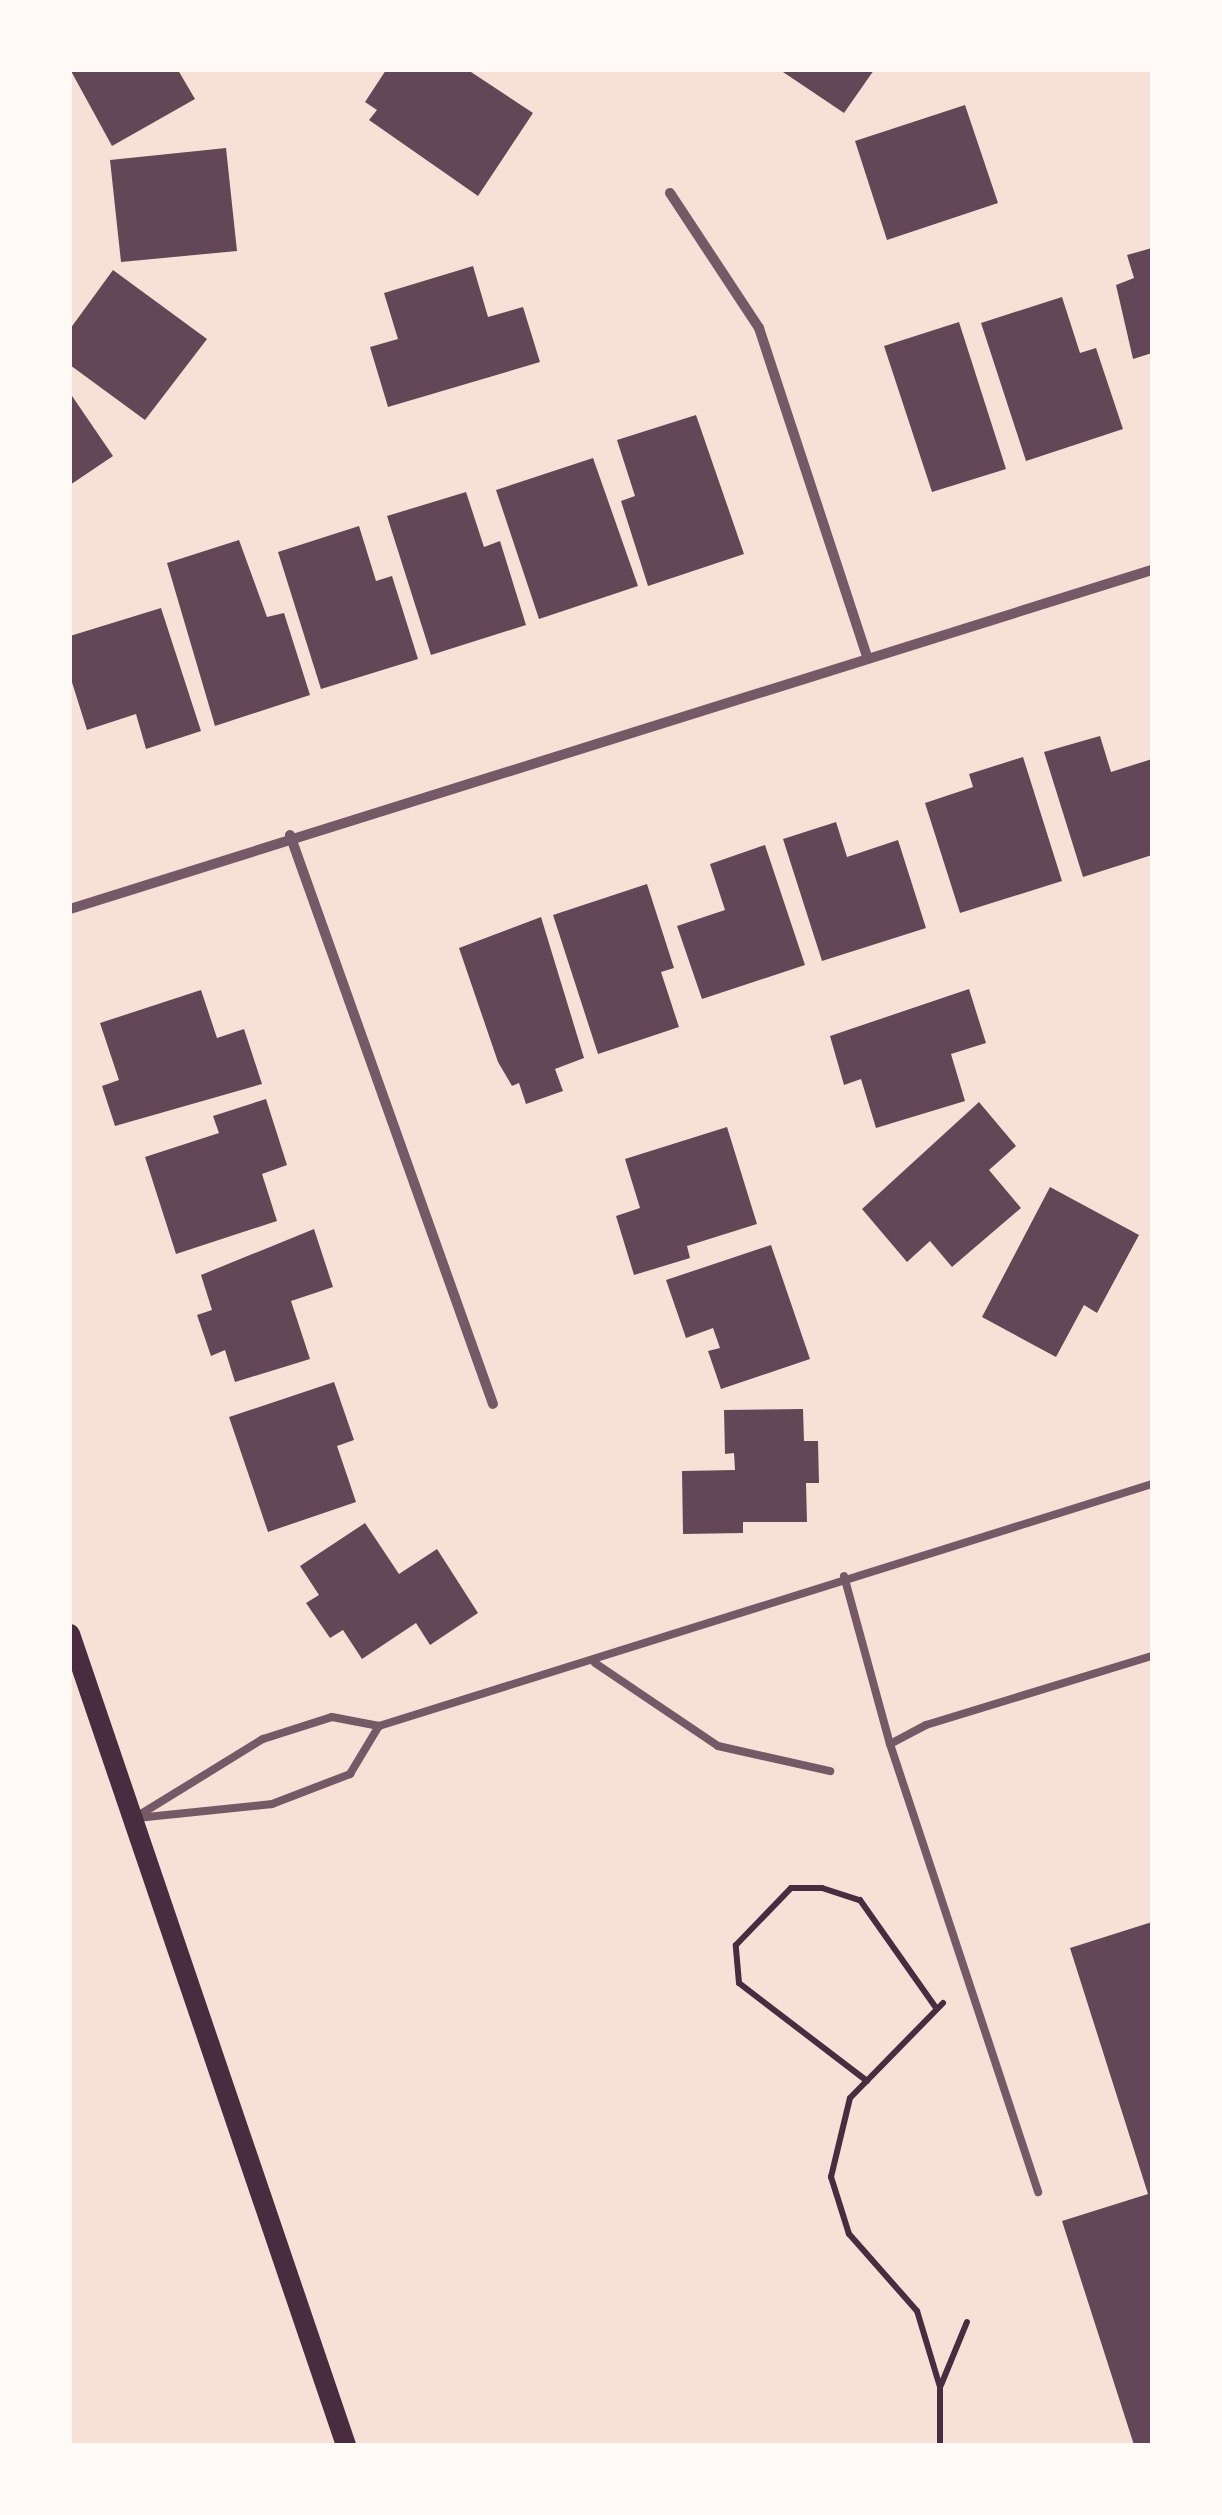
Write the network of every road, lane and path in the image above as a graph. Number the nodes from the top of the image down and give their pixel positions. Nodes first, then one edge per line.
1 (670, 193) dead end
2 (1152, 570) edge
3 (867, 656) junction
4 (290, 835) junction
5 (70, 909) edge
6 (493, 1404) dead end
7 (1152, 1484) edge
8 (844, 1576) junction
9 (70, 1634) edge
10 (1152, 1656) edge
11 (595, 1662) junction
12 (380, 1726) junction
13 (890, 1744) junction
14 (830, 1770) dead end
15 (134, 1818) junction
16 (953, 1993) dead end
17 (938, 2008) junction
18 (867, 2081) junction
19 (1038, 2192) dead end
20 (967, 2322) dead end
21 (940, 2387) junction
22 (346, 2445) edge
23 (940, 2445) edge

1 - 3 street
2 - 3 street
3 - 4 street
4 - 5 street
4 - 6 street
7 - 8 lane
8 - 11 lane
8 - 13 lane
9 - 15 main road
10 - 13 lane
11 - 12 lane
11 - 14 lane
12 - 15 lane
12 - 15 lane
13 - 19 lane
15 - 22 main road
16 - 17 path
17 - 18 path
17 - 18 path
18 - 21 path
20 - 21 path
21 - 23 path

